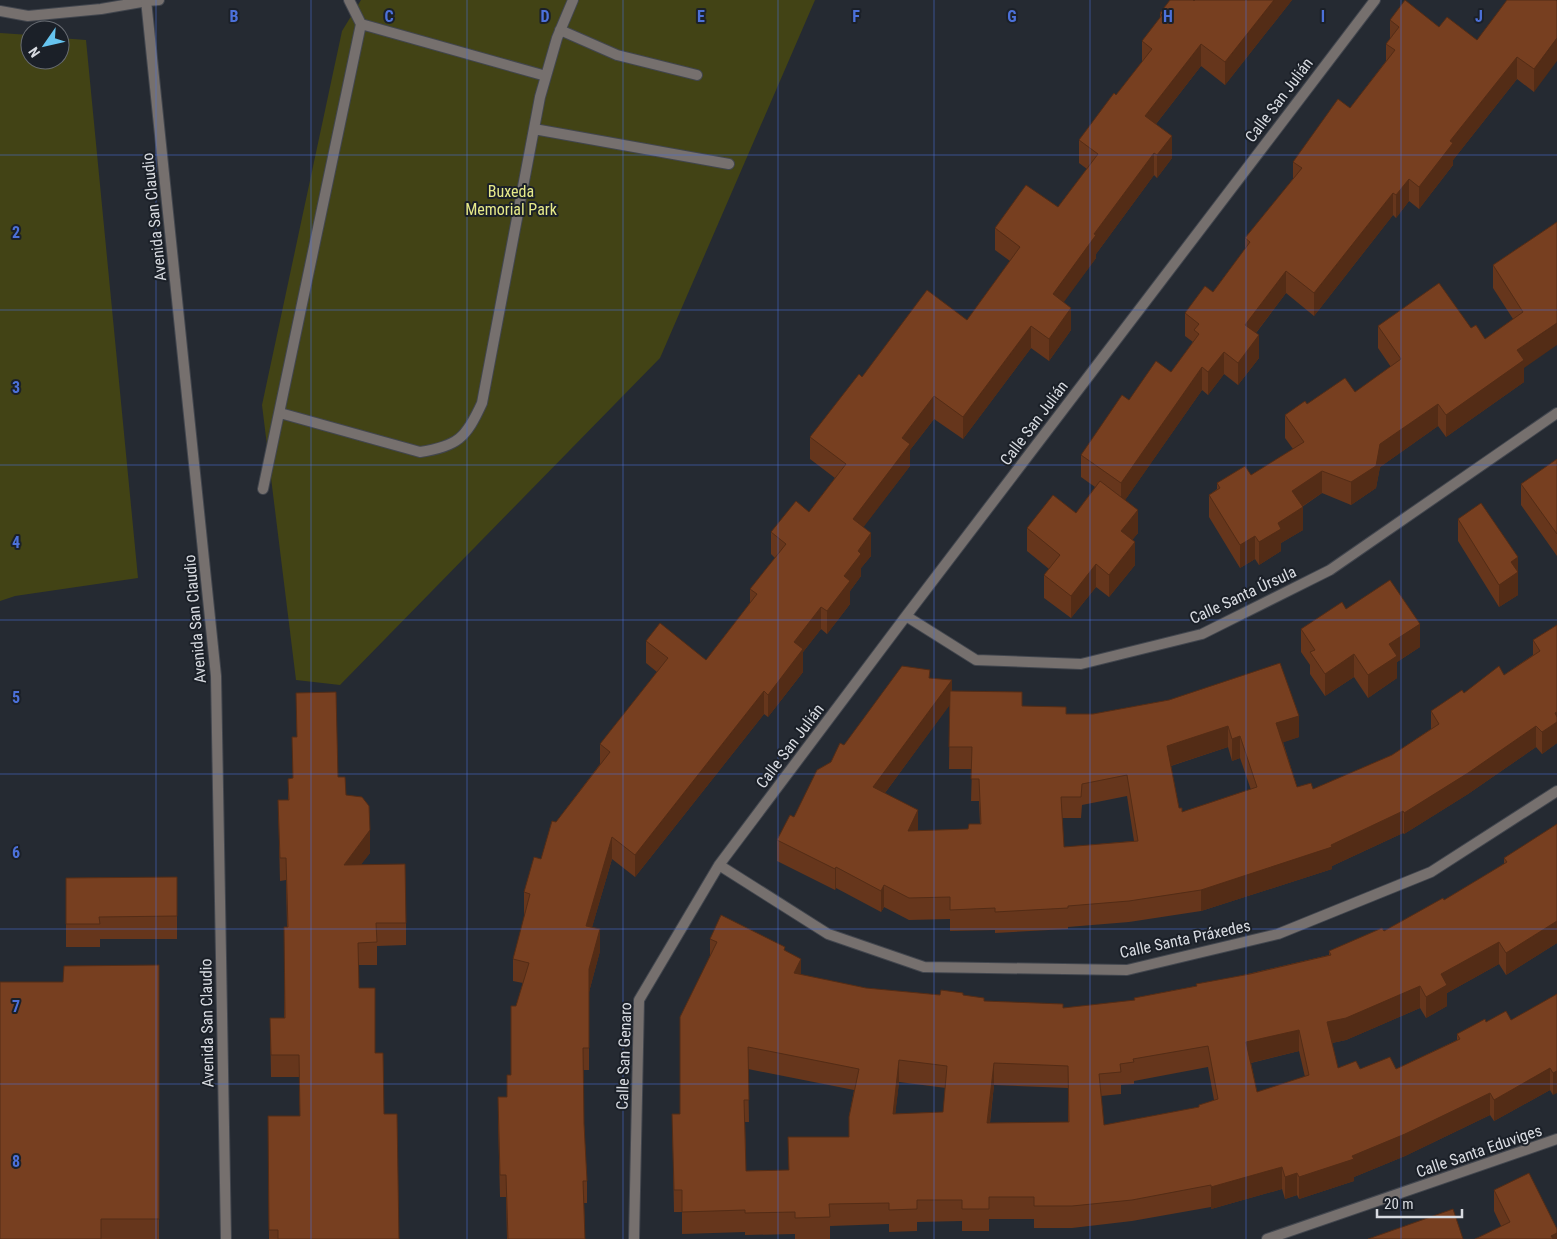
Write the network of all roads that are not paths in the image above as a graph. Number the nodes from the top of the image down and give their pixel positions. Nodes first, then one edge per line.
1 (159, 0) edge
2 (349, 0) edge
3 (573, 0) edge
4 (1375, 0) edge
5 (146, 1) edge
6 (0, 11) edge
7 (361, 24) junction
8 (560, 30) junction
9 (697, 75) dead end
10 (546, 76) junction
11 (534, 129) junction
12 (729, 164) dead end
13 (1557, 412) edge
14 (280, 414) junction
15 (263, 489) dead end
16 (906, 616) junction
17 (1557, 791) edge
18 (719, 865) junction
19 (1556, 1143) edge
20 (226, 1239) edge
21 (634, 1239) edge
22 (1268, 1239) edge

1 - 5 street
2 - 7 street
3 - 8 street
4 - 16 street, Calle San Julián
5 - 6 street
5 - 20 street, Avenida San Claudio
7 - 10 street
7 - 14 street
8 - 9 street
8 - 10 street
10 - 11 street
11 - 12 street
11 - 14 street
13 - 16 street, Calle Santa Úrsula
14 - 15 street
16 - 18 street, Calle San Julián
17 - 18 street, Calle Santa Práxedes
18 - 21 street, Calle San Genaro
19 - 22 street, Calle Santa Eduviges

